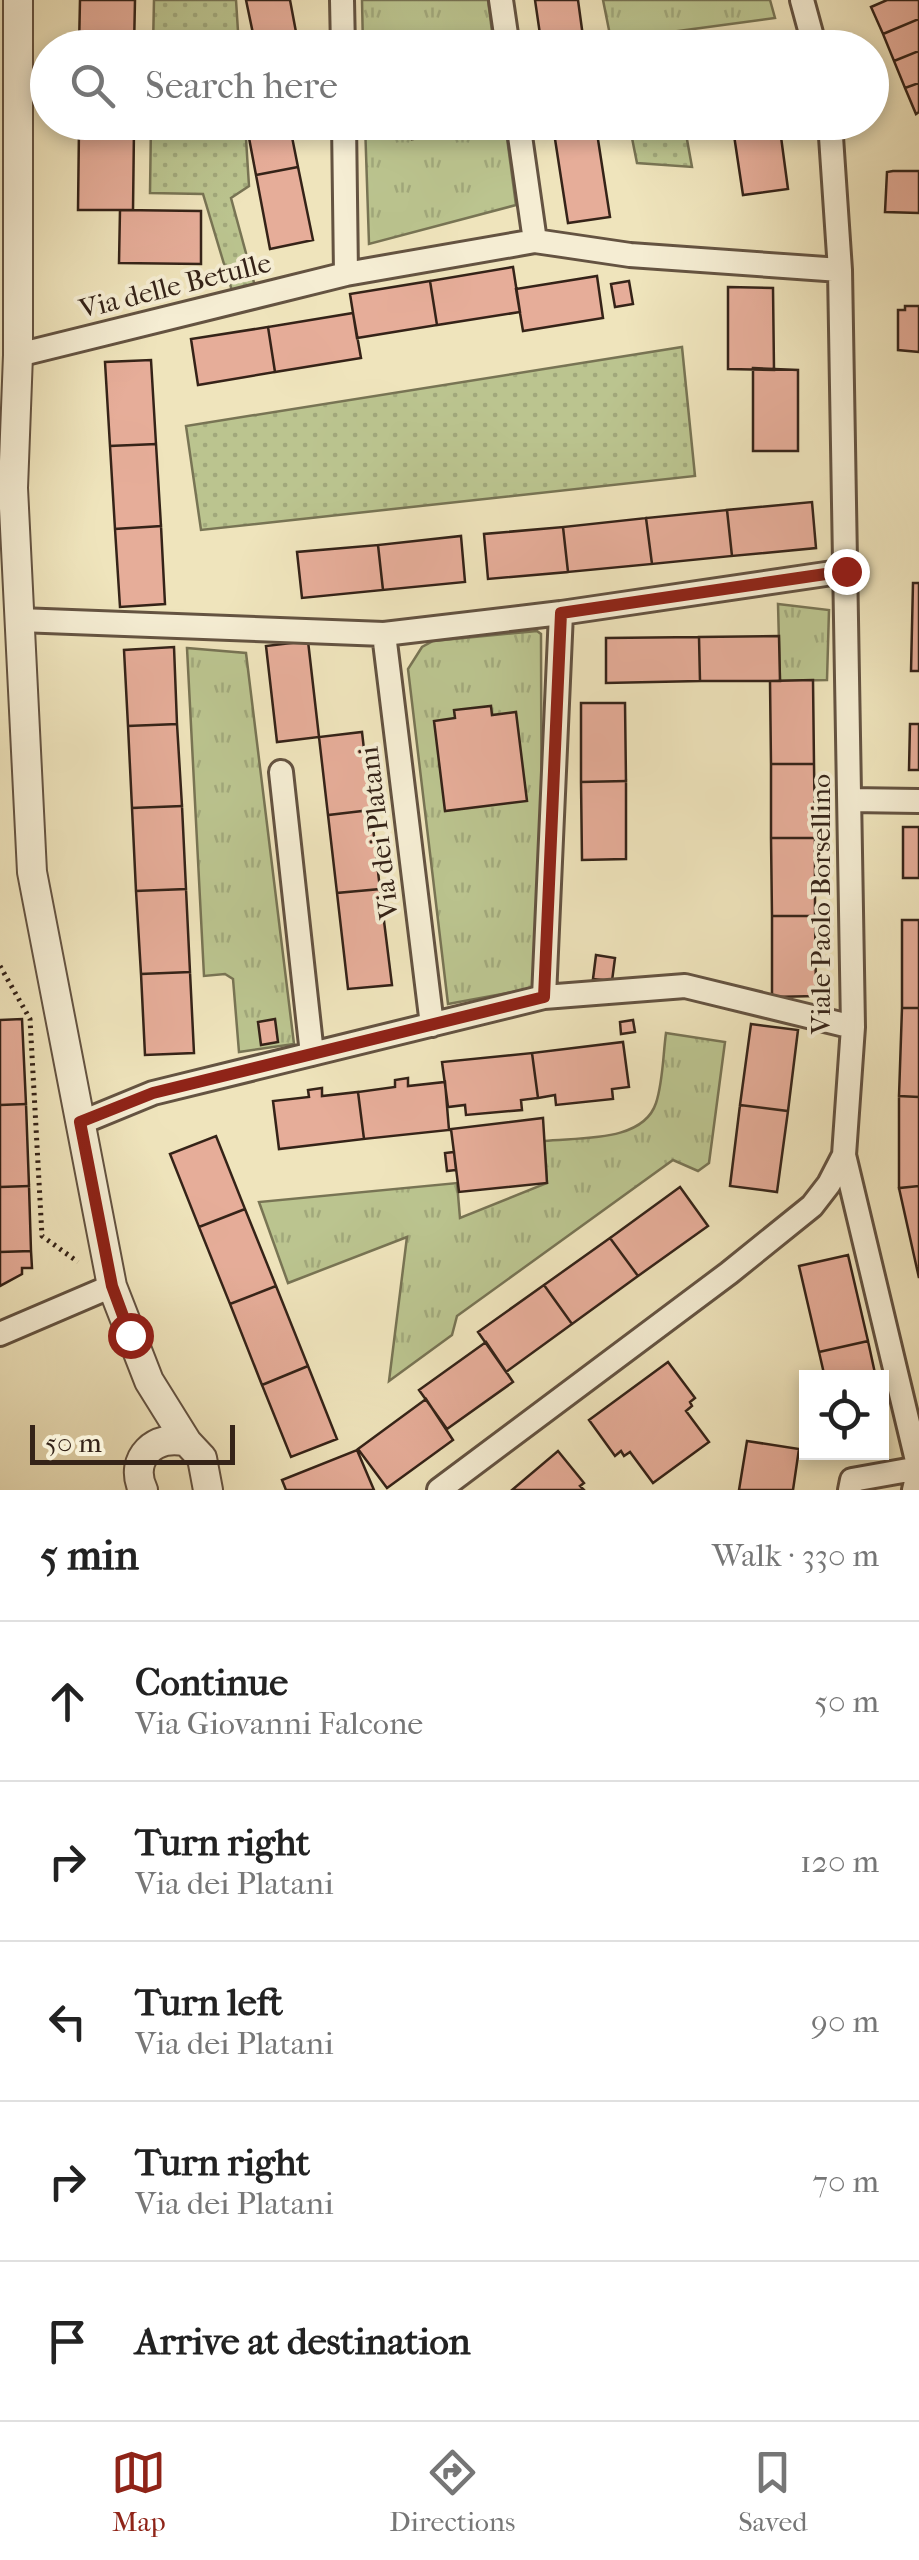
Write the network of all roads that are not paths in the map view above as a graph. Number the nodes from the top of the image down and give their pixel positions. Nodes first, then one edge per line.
1 (18, 0) edge
2 (342, 0) edge
3 (501, 0) edge
4 (802, 0) edge
5 (343, 30) edge
6 (505, 30) edge
7 (810, 30) edge
8 (344, 140) edge
9 (521, 140) edge
10 (831, 140) edge
11 (535, 240) junction
12 (840, 270) junction
13 (346, 274) junction
14 (18, 355) junction
15 (6, 488) edge
16 (846, 571) junction
17 (561, 613) junction
18 (19, 620) junction
19 (384, 634) junction
20 (281, 772) dead end
21 (850, 800) junction
22 (919, 801) edge
23 (544, 997) junction
24 (432, 1024) junction
25 (852, 1026) junction
26 (312, 1054) junction
27 (80, 1122) junction
28 (844, 1155) junction
29 (112, 1286) junction
30 (0, 1334) edge
31 (149, 1381) junction
32 (187, 1442) junction
33 (919, 1468) edge
34 (137, 1476) edge
35 (205, 1486) edge
36 (439, 1490) edge
37 (850, 1490) edge
38 (914, 1490) edge

1 - 14 street
2 - 5 street
3 - 6 street
4 - 7 street
8 - 13 street
9 - 11 street
10 - 12 street, Viale Paolo Borsellino
11 - 12 street, Via delle Betulle
11 - 13 street, Via delle Betulle
12 - 16 street, Viale Paolo Borsellino
13 - 14 street, Via delle Betulle
14 - 15 street
15 - 18 street
16 - 17 street
16 - 21 street, Viale Paolo Borsellino
17 - 19 street
17 - 23 street
18 - 19 street
18 - 27 street
19 - 24 street, Via dei Platani
20 - 26 street
21 - 22 street
21 - 25 street, Viale Paolo Borsellino
23 - 24 street
23 - 25 street
24 - 26 street
25 - 28 street, Viale Paolo Borsellino
26 - 27 street
27 - 29 street
28 - 33 street
28 - 36 street, Viale Paolo Borsellino
29 - 30 street
29 - 31 street
31 - 32 street
31 - 34 street
32 - 34 street
32 - 35 street
33 - 37 street
33 - 38 street

